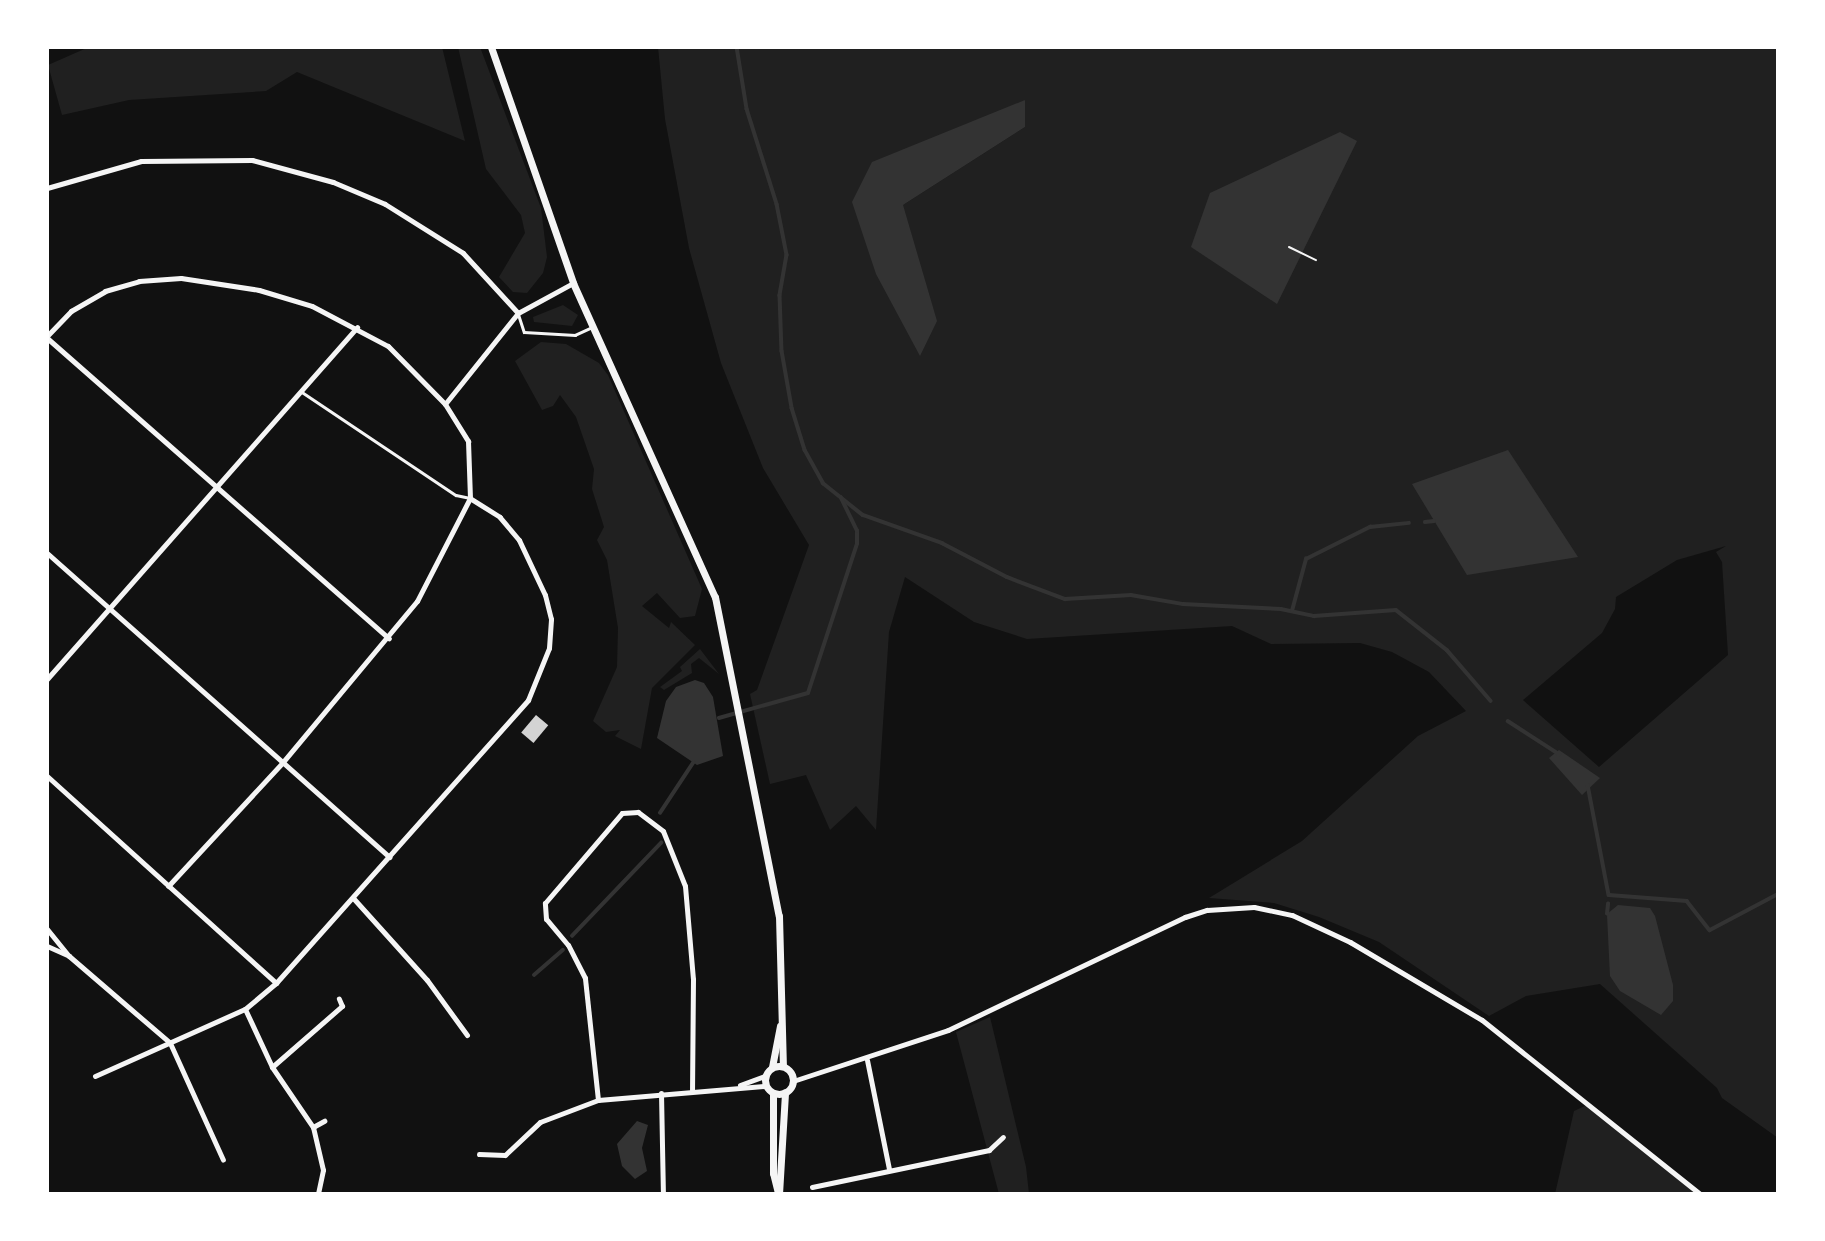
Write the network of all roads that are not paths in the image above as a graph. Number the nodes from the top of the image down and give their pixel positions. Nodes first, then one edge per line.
1 (491, 47) edge
2 (47, 188) edge
3 (573, 283) junction
4 (518, 313) junction
5 (357, 327) junction
6 (592, 327) junction
7 (47, 337) edge
8 (302, 392) junction
9 (445, 404) junction
10 (218, 487) junction
11 (470, 498) junction
12 (47, 553) edge
13 (110, 609) junction
14 (389, 638) junction
15 (47, 679) edge
16 (283, 762) junction
17 (47, 776) edge
18 (390, 857) junction
19 (167, 886) junction
20 (354, 899) junction
21 (47, 929) edge
22 (47, 946) edge
23 (69, 956) junction
24 (276, 983) junction
25 (339, 999) dead end
26 (245, 1009) junction
27 (781, 1022) junction
28 (467, 1035) dead end
29 (170, 1044) junction
30 (867, 1060) junction
31 (783, 1066) junction
32 (271, 1067) junction
33 (772, 1067) junction
34 (95, 1076) dead end
35 (765, 1076) junction
36 (793, 1081) junction
37 (740, 1085) junction
38 (766, 1086) junction
39 (692, 1090) junction
40 (785, 1092) junction
41 (661, 1093) junction
42 (773, 1093) junction
43 (598, 1100) junction
44 (324, 1121) dead end
45 (313, 1127) junction
46 (1003, 1137) dead end
47 (479, 1154) dead end
48 (223, 1160) dead end
49 (889, 1169) junction
50 (812, 1187) dead end
51 (318, 1194) edge
52 (663, 1194) edge
53 (779, 1194) edge
54 (1700, 1194) edge

1 - 3 street
2 - 4 street
3 - 4 street
3 - 6 street
4 - 6 lane
4 - 9 street
5 - 7 street
5 - 8 street
5 - 9 street
6 - 27 street
7 - 10 street
8 - 10 street
8 - 11 lane
9 - 11 street
10 - 13 street
10 - 14 street
11 - 14 street
11 - 18 street
12 - 13 street
13 - 15 street
13 - 16 street
14 - 16 street
16 - 18 street
16 - 19 street
17 - 19 street
18 - 20 street
19 - 24 street
20 - 24 street
20 - 28 street
21 - 23 street
22 - 23 street
23 - 29 street
24 - 26 street
25 - 32 street
26 - 29 street
26 - 32 street
27 - 31 street
27 - 33 street
29 - 34 street
29 - 48 street
30 - 36 street
30 - 49 street
30 - 54 street
31 - 33 street
31 - 36 street
32 - 45 street
33 - 35 street
35 - 37 street
35 - 38 street
36 - 40 street
37 - 38 street
37 - 39 street
38 - 42 street
39 - 41 street
39 - 43 street
40 - 42 street
40 - 53 street
41 - 43 street
41 - 52 street
42 - 53 street
43 - 47 street
44 - 45 street
45 - 51 street
46 - 49 street
49 - 50 street

